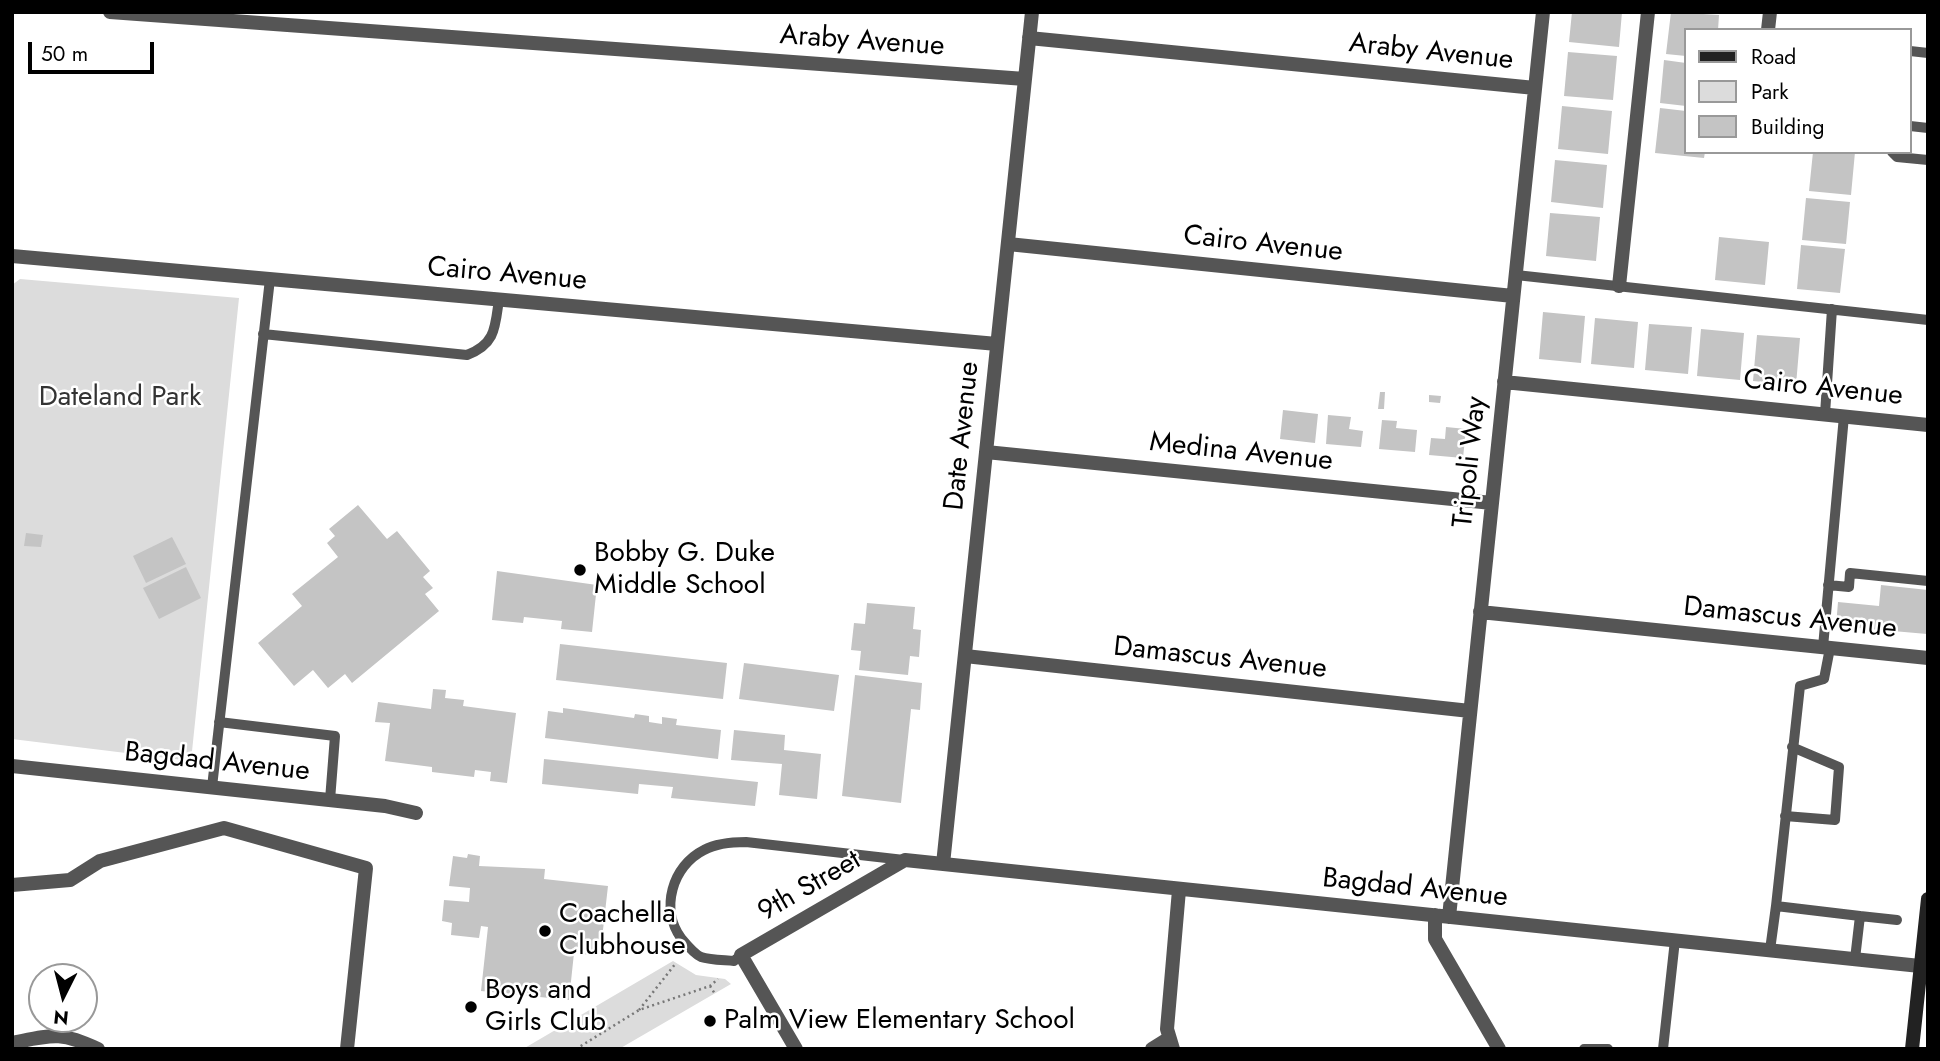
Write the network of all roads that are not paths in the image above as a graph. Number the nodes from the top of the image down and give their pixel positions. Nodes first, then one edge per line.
1 (110, 12) edge
2 (1032, 12) edge
3 (1543, 12) edge
4 (1648, 12) edge
5 (1029, 38) junction
6 (1025, 79) junction
7 (1535, 88) junction
8 (1894, 154) edge
9 (1928, 160) edge
10 (1008, 244) junction
11 (12, 256) edge
12 (1516, 275) junction
13 (270, 279) junction
14 (1619, 286) junction
15 (1513, 296) junction
16 (499, 299) junction
17 (1832, 309) junction
18 (1928, 320) edge
19 (263, 334) junction
20 (997, 344) junction
21 (1504, 382) junction
22 (1825, 414) junction
23 (1844, 416) junction
24 (1928, 425) edge
25 (986, 452) junction
26 (1492, 503) junction
27 (1928, 581) edge
28 (1828, 586) junction
29 (1480, 611) junction
30 (1826, 648) junction
31 (965, 656) junction
32 (1928, 658) edge
33 (1470, 710) junction
34 (219, 722) junction
35 (1792, 747) junction
36 (12, 766) edge
37 (212, 787) junction
38 (330, 800) junction
39 (416, 813) dead end
40 (1785, 816) junction
41 (905, 860) junction
42 (943, 864) junction
43 (12, 885) edge
44 (1179, 890) junction
45 (1928, 899) edge
46 (1776, 906) junction
47 (1442, 916) junction
48 (1860, 916) junction
49 (1897, 920) dead end
50 (1675, 940) junction
51 (1770, 950) junction
52 (741, 956) junction
53 (1855, 959) junction
54 (1924, 969) edge
55 (49, 1042) edge
56 (12, 1043) edge
57 (1170, 1044) edge
58 (98, 1049) edge
59 (347, 1049) edge
60 (796, 1049) edge
61 (1152, 1049) edge
62 (1499, 1049) edge
63 (1584, 1049) edge
64 (1608, 1049) edge
65 (1663, 1049) edge
66 (1912, 1049) edge

1 - 6 street, Araby Avenue
2 - 5 street, Date Avenue
3 - 7 street, Tripoli Way
4 - 14 street
5 - 6 street, Date Avenue
5 - 7 street, Araby Avenue
6 - 10 street, Date Avenue
7 - 12 street, Tripoli Way
8 - 9 lane
10 - 15 street, Cairo Avenue
10 - 20 street, Date Avenue
11 - 13 street, Cairo Avenue
12 - 14 lane
12 - 15 street, Tripoli Way
13 - 16 street, Cairo Avenue
13 - 19 lane
14 - 17 lane
15 - 21 street, Tripoli Way
16 - 19 lane
16 - 20 street, Cairo Avenue
17 - 18 lane
17 - 22 lane
19 - 34 lane
20 - 25 street, Date Avenue
21 - 22 street, Cairo Avenue
21 - 26 street, Tripoli Way
22 - 23 street, Cairo Avenue
23 - 24 street, Cairo Avenue
23 - 28 lane
25 - 26 street, Medina Avenue
25 - 31 street, Date Avenue
26 - 29 street, Tripoli Way
27 - 28 lane
28 - 30 lane
29 - 30 street, Damascus Avenue
29 - 33 street, Tripoli Way
30 - 32 street, Damascus Avenue
30 - 35 lane
31 - 33 street, Damascus Avenue
31 - 42 street, Date Avenue
33 - 47 street, Tripoli Way
34 - 37 lane
34 - 38 lane
35 - 40 lane
35 - 40 lane
36 - 37 street, Bagdad Avenue
37 - 38 street, Bagdad Avenue
38 - 39 street, Bagdad Avenue
40 - 46 lane
41 - 42 street, Bagdad Avenue
41 - 52 street, 9th Street
41 - 52 lane
42 - 44 street, Bagdad Avenue
43 - 59 street
44 - 47 street, Bagdad Avenue
44 - 57 street
45 - 54 main road
46 - 48 lane
46 - 51 lane
47 - 50 street, Bagdad Avenue
47 - 62 street, Tripoli Way
48 - 49 lane
48 - 53 lane
50 - 51 street, Bagdad Avenue
50 - 65 lane
51 - 53 street, Bagdad Avenue
52 - 60 street
53 - 54 street, Bagdad Avenue
54 - 66 main road
55 - 56 street
55 - 58 street
57 - 61 street
63 - 64 lane

